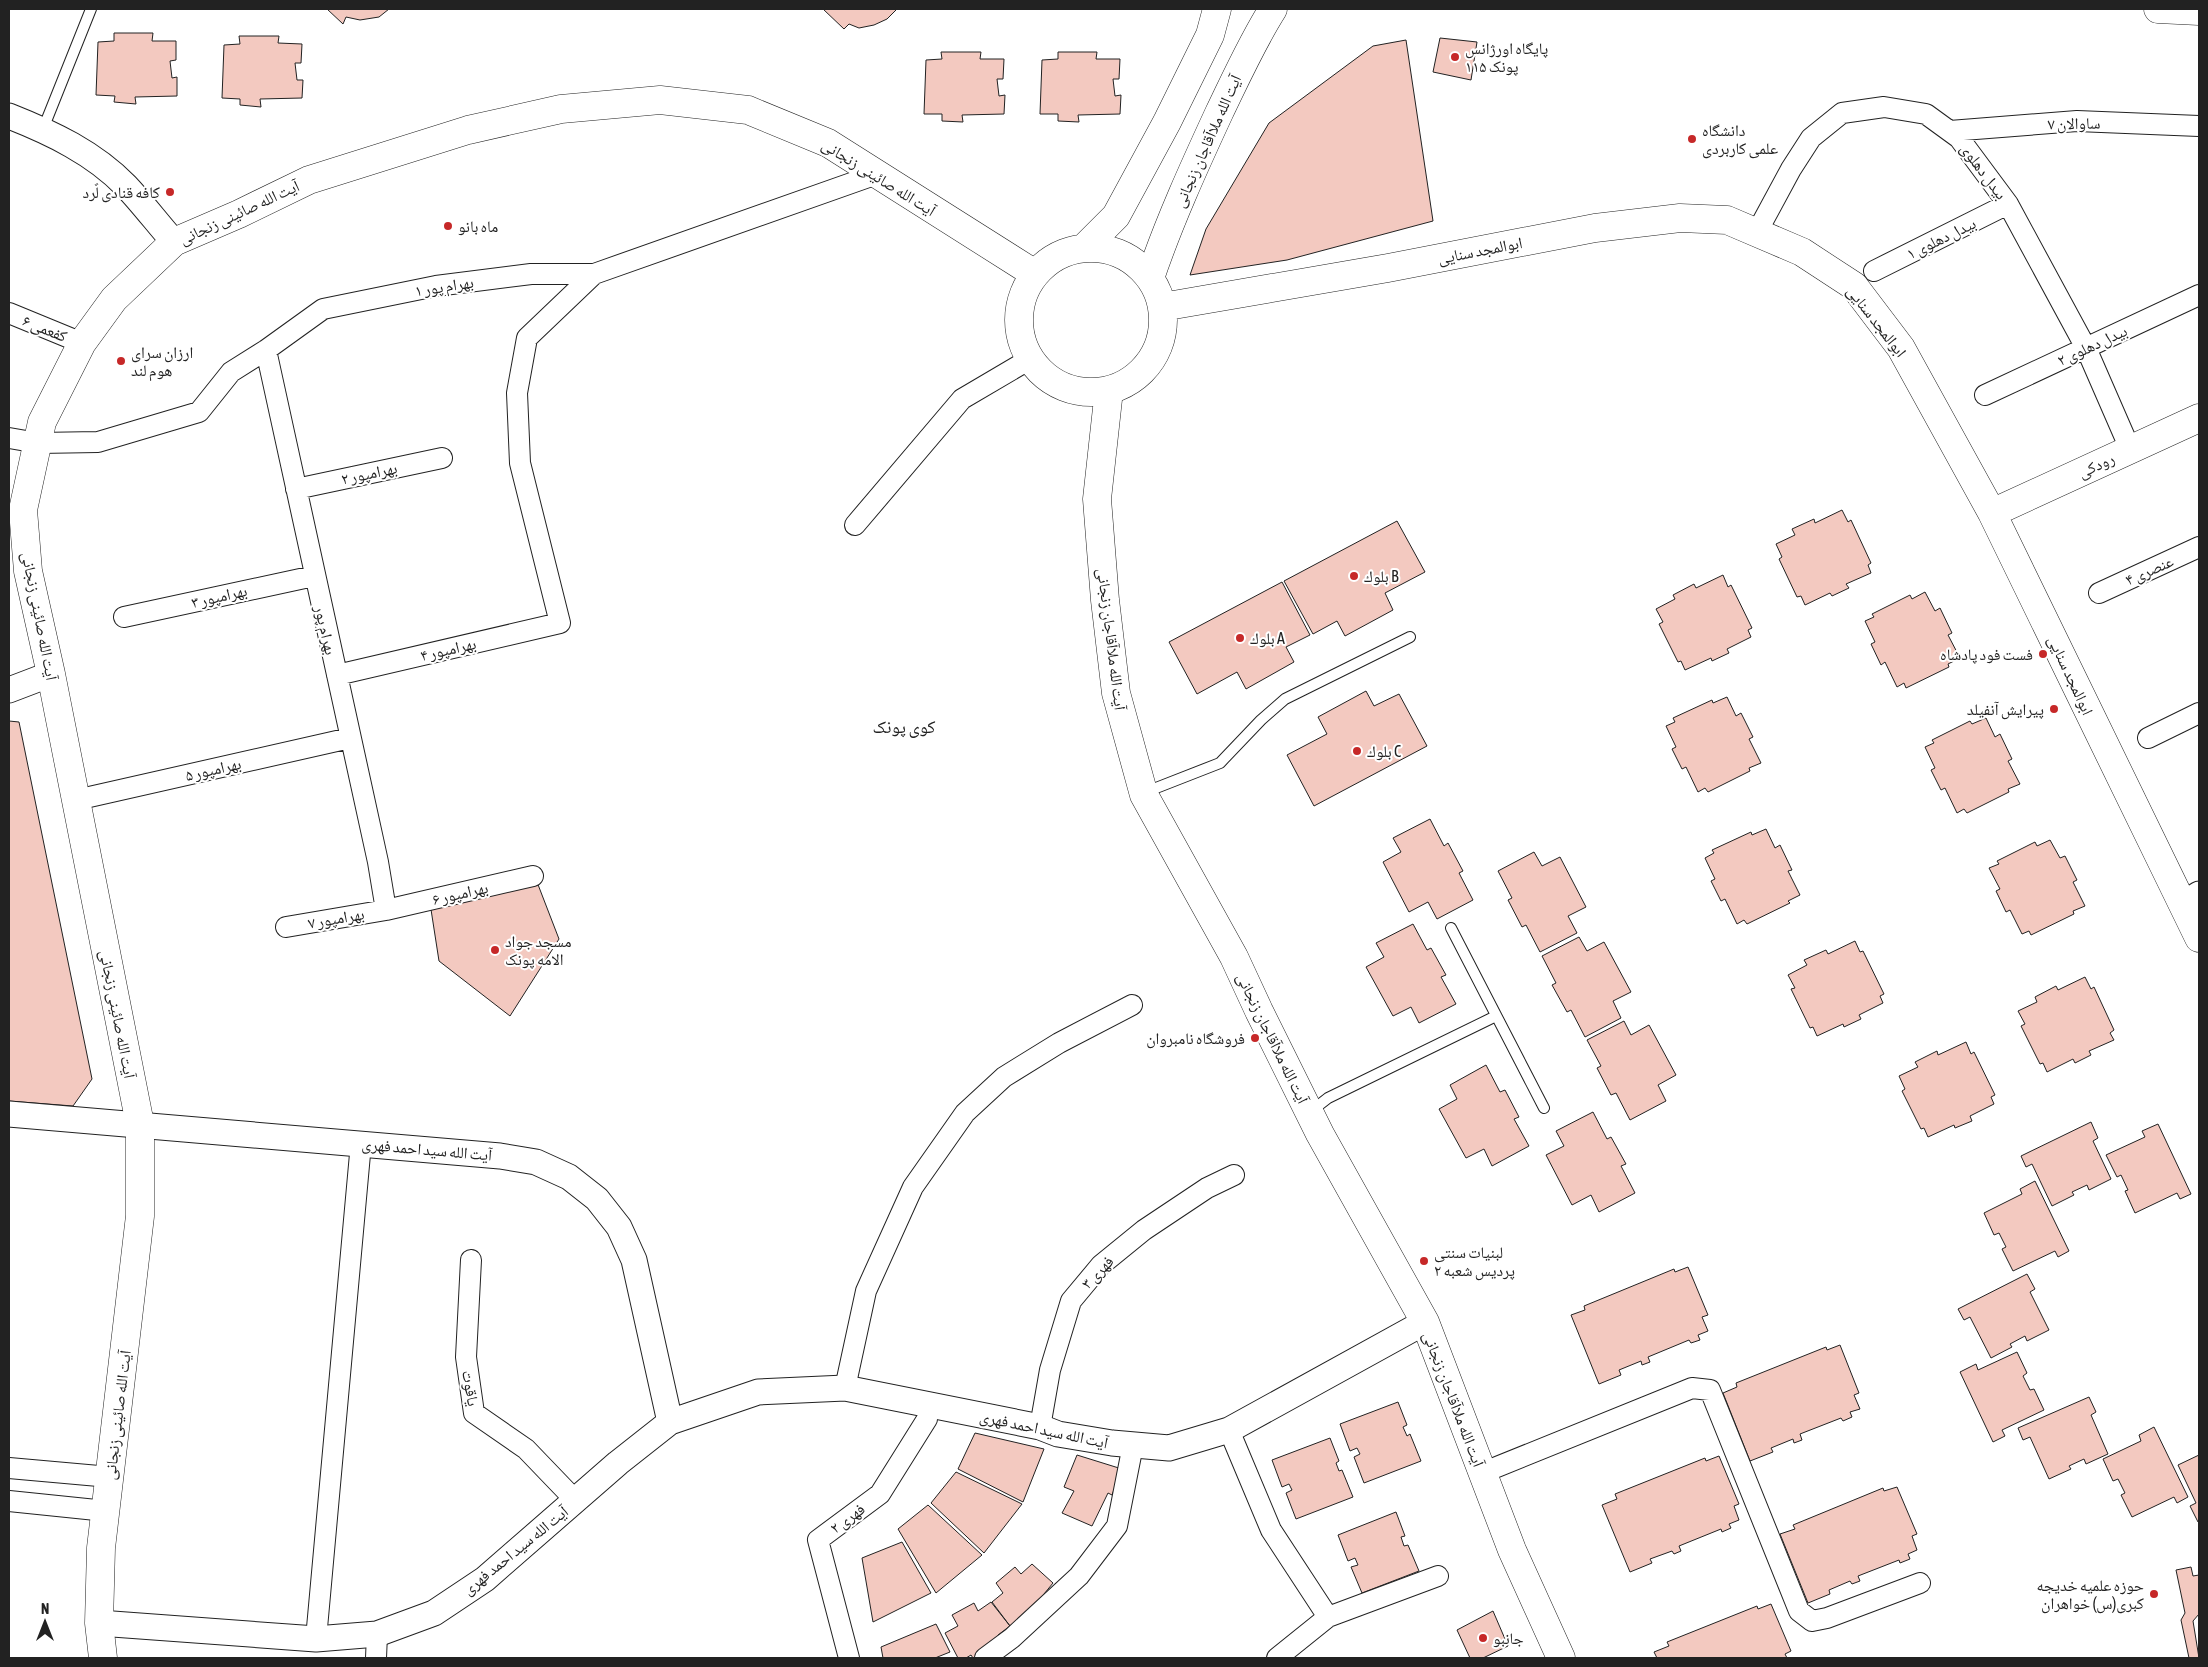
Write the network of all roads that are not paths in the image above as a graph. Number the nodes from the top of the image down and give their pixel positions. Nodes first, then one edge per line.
1 (91, 9) edge
2 (1218, 9) edge
3 (1273, 9) edge
4 (2158, 9) edge
5 (2199, 11) edge
6 (9, 116) edge
7 (2199, 126) edge
8 (43, 129) junction
9 (1950, 131) junction
10 (877, 174) junction
11 (2008, 204) junction
12 (1757, 232) junction
13 (174, 242) junction
14 (1084, 248) junction
15 (1874, 271) dead end
16 (594, 274) junction
17 (1035, 274) junction
18 (1150, 278) junction
19 (2199, 295) edge
20 (1162, 307) junction
21 (9, 313) edge
22 (82, 342) junction
23 (2086, 348) junction
24 (266, 350) junction
25 (1030, 359) junction
26 (1110, 390) junction
27 (1985, 395) dead end
28 (2199, 418) edge
29 (9, 438) edge
30 (38, 442) junction
31 (2130, 448) junction
32 (442, 458) dead end
33 (296, 489) junction
34 (1992, 513) junction
35 (855, 525) dead end
36 (2199, 547) edge
37 (314, 576) junction
38 (2099, 593) dead end
39 (124, 618) dead end
40 (1410, 637) dead end
41 (51, 674) junction
42 (337, 675) junction
43 (9, 690) edge
44 (2199, 713) edge
45 (350, 738) junction
46 (2148, 738) dead end
47 (1144, 795) junction
48 (76, 800) junction
49 (533, 876) dead end
50 (2191, 899) edge
51 (386, 910) junction
52 (286, 926) dead end
53 (1451, 928) dead end
54 (2199, 938) edge
55 (1132, 1005) dead end
56 (1496, 1016) junction
57 (1544, 1108) dead end
58 (1310, 1112) junction
59 (9, 1114) edge
60 (140, 1124) junction
61 (361, 1143) junction
62 (1234, 1175) dead end
63 (471, 1260) dead end
64 (1425, 1322) junction
65 (845, 1388) junction
66 (928, 1420) dead end
67 (670, 1422) junction
68 (1040, 1427) junction
69 (1229, 1430) junction
70 (1133, 1445) junction
71 (9, 1468) edge
72 (1482, 1473) junction
73 (110, 1477) junction
74 (575, 1500) junction
75 (9, 1501) edge
76 (106, 1511) junction
77 (1438, 1576) dead end
78 (1920, 1583) dead end
79 (1328, 1616) junction
80 (99, 1623) junction
81 (377, 1634) junction
82 (316, 1639) junction
83 (103, 1658) edge
84 (376, 1658) edge
85 (849, 1658) edge
86 (985, 1658) edge
87 (1277, 1658) edge
88 (1561, 1658) edge

1 - 8 lane
2 - 14 main road
3 - 18 main road, آیت الله ملاآقاجان زنجانی
4 - 5 main road
6 - 8 street
7 - 9 street, ساوالان ۷
8 - 13 street
9 - 11 street, بیدل دهلوی
9 - 12 street, بیدل دهلوی
10 - 13 main road, آیت الله صائینی زنجانی
10 - 16 street, بهرام پور ۱
10 - 17 main road, آیت الله صائینی زنجانی
11 - 15 street, بیدل دهلوی ۱
11 - 23 street, بیدل دهلوی
12 - 20 main road, ابوالمجد سنایی
12 - 34 main road, ابوالمجد سنایی
13 - 22 main road, آیت الله صائینی زنجانی
14 - 17 main road
14 - 18 main road
16 - 24 street, بهرام پور ۱
16 - 42 street, بهرامپور ۴
17 - 25 main road
18 - 20 main road
19 - 23 street, بیدل دهلوی ۲
20 - 26 main road
21 - 22 street, کفعمی ۶
22 - 30 main road, آیت الله صائینی زنجانی
23 - 27 street, بیدل دهلوی ۲
23 - 31 street, بیدل دهلوی
24 - 30 street, بهرام پور ۱
24 - 33 street, بهرام پور
25 - 26 main road
25 - 35 street
26 - 47 main road, آیت الله ملاآقاجان زنجانی
28 - 31 main road, رودکی
29 - 30 street, بهرام پور ۱
30 - 41 main road, آیت الله صائینی زنجانی
31 - 34 main road, رودکی
32 - 33 street, بهرامپور ۲
33 - 37 street, بهرام پور
34 - 50 main road, ابوالمجد سنایی
36 - 38 street, عنصری ۴
37 - 39 street, بهرامپور ۳
37 - 42 street, بهرام پور
40 - 47 lane
41 - 43 street
41 - 48 main road, آیت الله صائینی زنجانی
42 - 45 street, بهرام پور
44 - 46 street
45 - 48 street, بهرامپور ۵
45 - 51 street, بهرام پور
47 - 58 main road, آیت الله ملاآقاجان زنجانی
48 - 60 main road, آیت الله صائینی زنجانی
49 - 51 street, بهرامپور ۶
50 - 54 main road, ابوالمجد سنایی
51 - 52 street, بهرامپور ۷
53 - 56 lane
55 - 65 street
56 - 57 lane
56 - 58 lane
58 - 64 main road, آیت الله ملاآقاجان زنجانی
59 - 60 street, آیت الله سید احمد فهری
60 - 61 street, آیت الله سید احمد فهری
60 - 73 main road, آیت الله صائینی زنجانی
61 - 67 street, آیت الله سید احمد فهری
61 - 82 street
62 - 68 street, فهری ۳
63 - 74 street, یاقوت
64 - 69 street, آیت الله سید احمد فهری
64 - 72 main road, آیت الله ملاآقاجان زنجانی
65 - 67 street, آیت الله سید احمد فهری
65 - 68 street, آیت الله سید احمد فهری
66 - 85 street, فهری ۲
67 - 74 street, آیت الله سید احمد فهری
68 - 70 street, آیت الله سید احمد فهری
69 - 70 street, آیت الله سید احمد فهری
69 - 79 street
70 - 86 street
71 - 73 street
72 - 78 street
72 - 88 main road, آیت الله ملاآقاجان زنجانی
73 - 76 main road, آیت الله صائینی زنجانی
74 - 81 street, آیت الله سید احمد فهری
75 - 76 street
76 - 80 main road, آیت الله صائینی زنجانی
77 - 79 street
79 - 87 street
80 - 82 street, آیت الله سید احمد فهری
80 - 83 main road, آیت الله صائینی زنجانی
81 - 82 street, آیت الله سید احمد فهری
81 - 84 street

